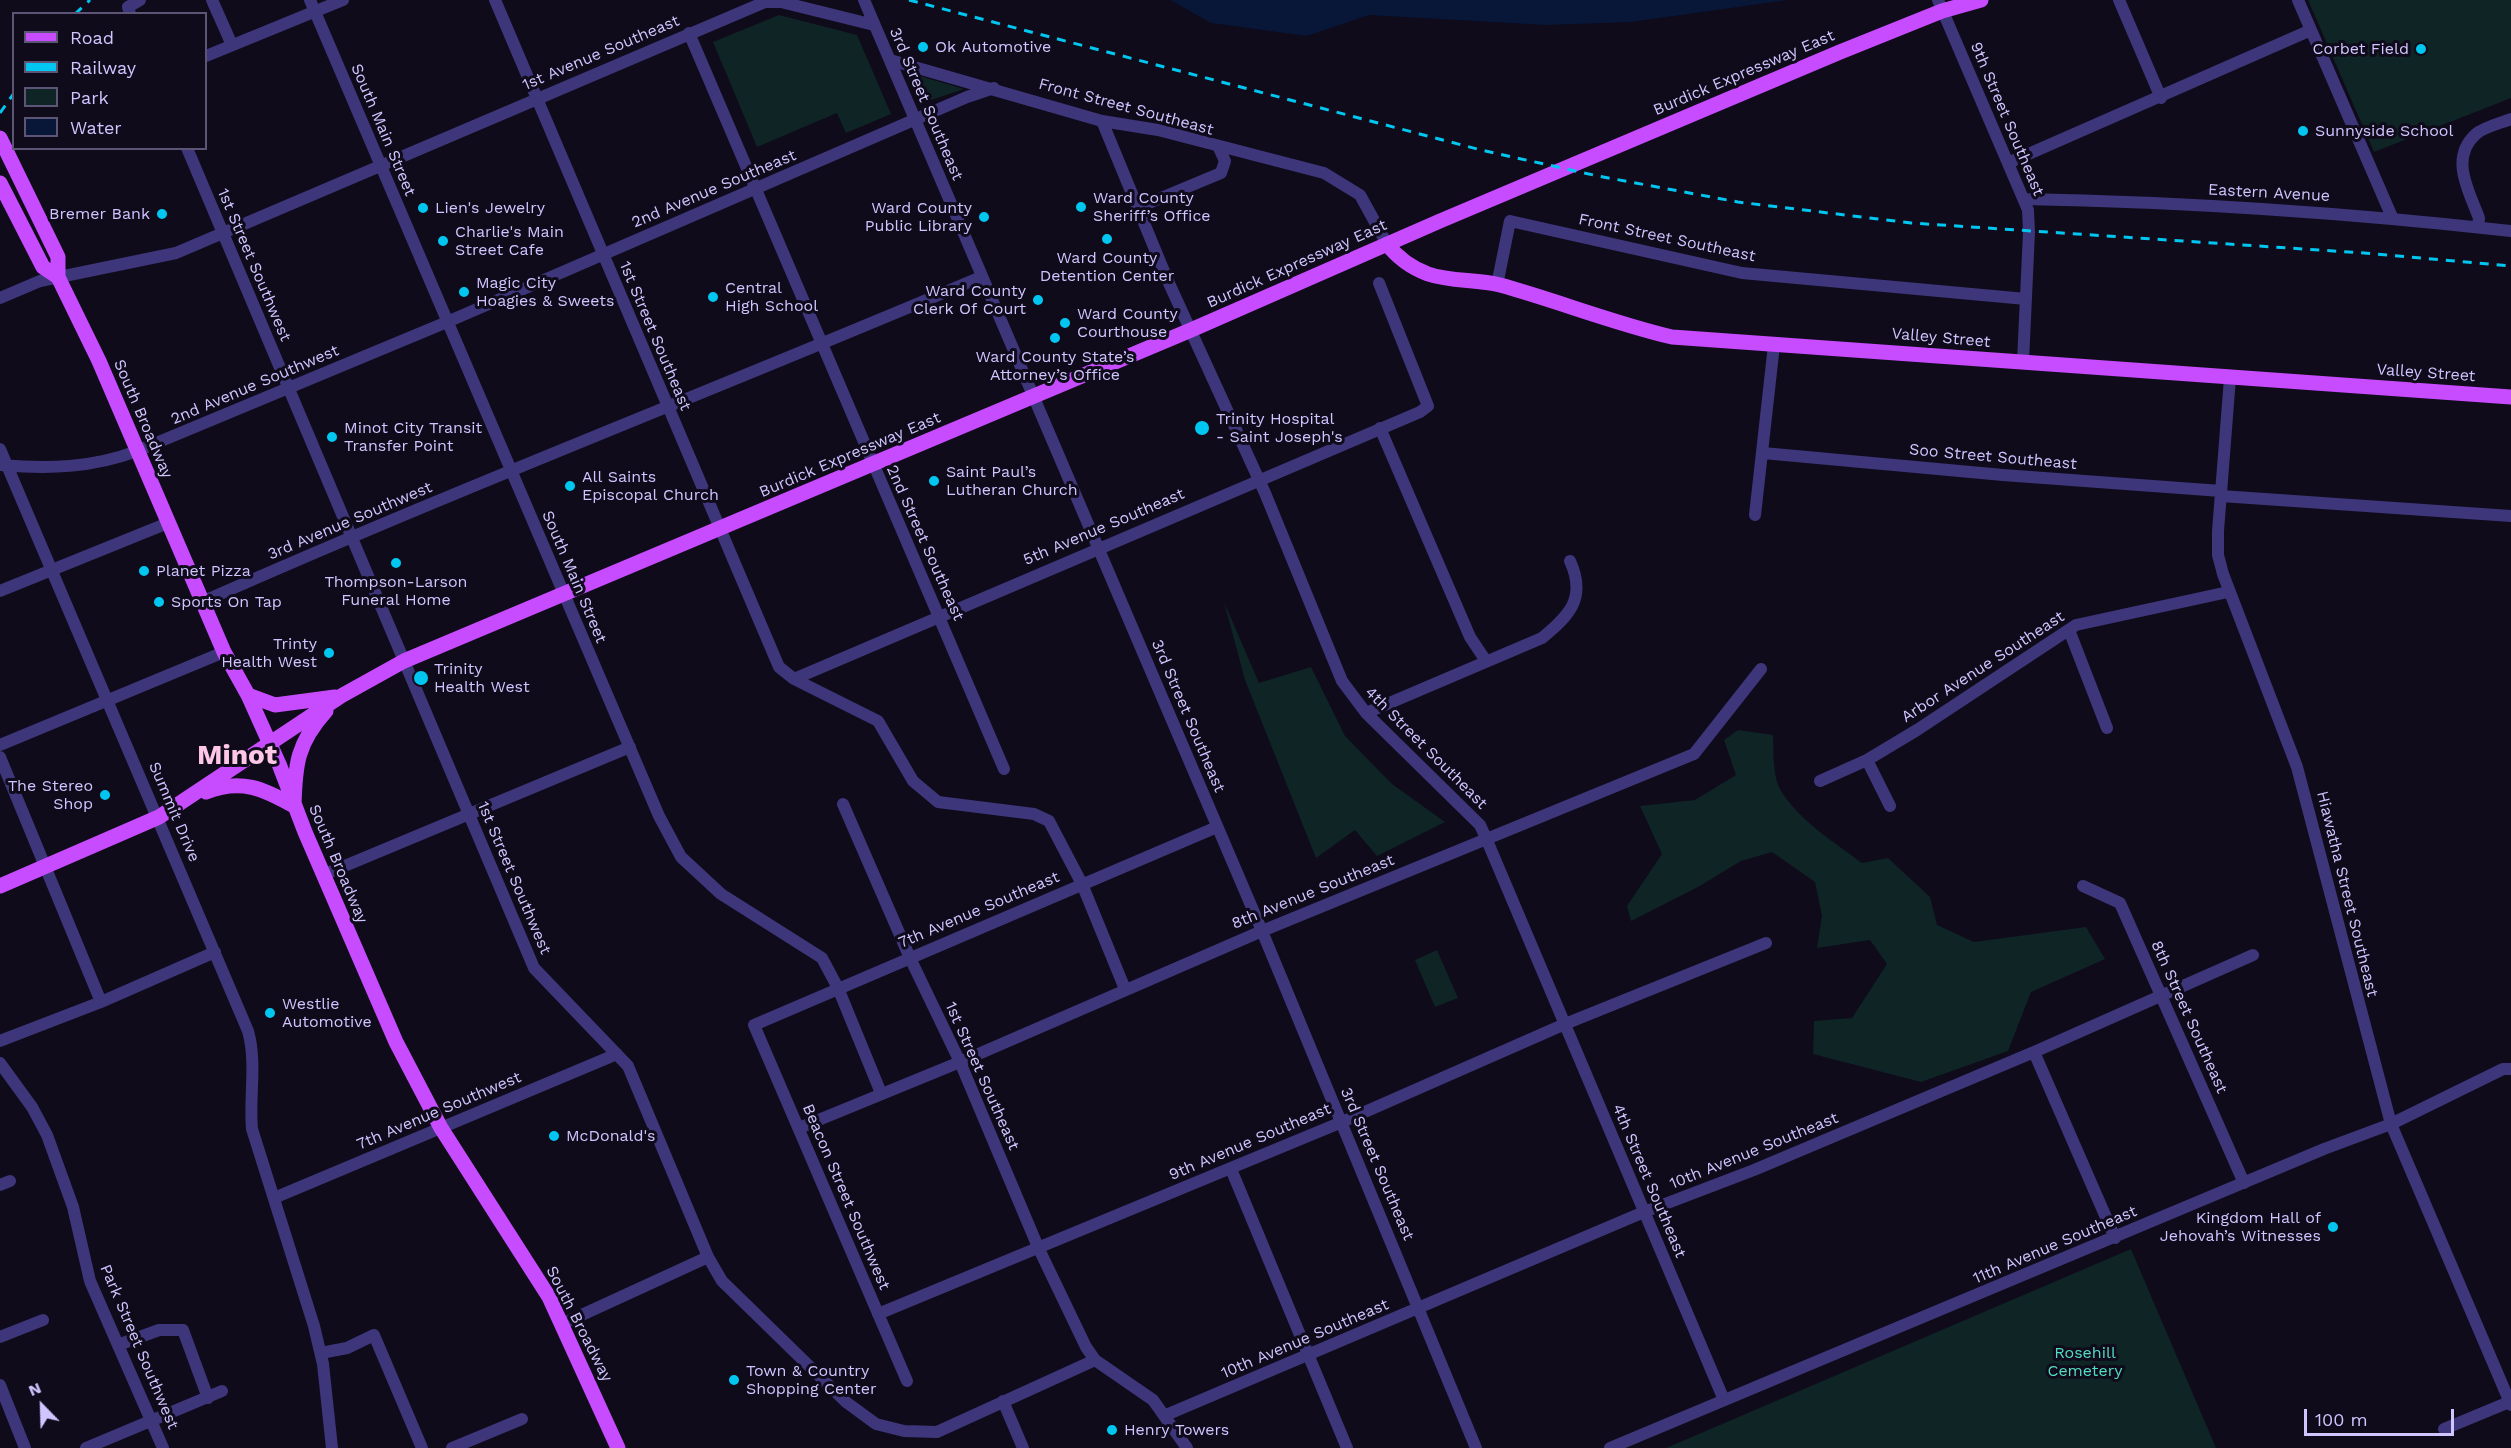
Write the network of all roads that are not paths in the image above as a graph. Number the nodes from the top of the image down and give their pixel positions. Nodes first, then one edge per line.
1 (140, 0) edge
2 (212, 0) edge
3 (310, 0) edge
4 (343, 0) edge
5 (495, 0) edge
6 (864, 0) edge
7 (1981, 0) edge
8 (2119, 0) edge
9 (2298, 0) edge
10 (1940, 5) edge
11 (129, 12) edge
12 (315, 12) junction
13 (874, 25) junction
14 (2311, 30) junction
15 (690, 33) junction
16 (232, 45) junction
17 (207, 56) edge
18 (890, 60) junction
19 (994, 88) junction
20 (537, 98) junction
21 (2161, 98) junction
22 (2511, 119) edge
23 (915, 120) junction
24 (1102, 121) junction
25 (4, 140) edge
26 (1220, 148) junction
27 (187, 150) edge
28 (2008, 163) junction
29 (380, 165) junction
30 (0, 183) edge
31 (756, 189) junction
32 (2024, 199) junction
33 (1137, 208) junction
34 (2392, 217) junction
35 (2478, 227) junction
36 (2511, 231) edge
37 (223, 234) junction
38 (1388, 244) junction
39 (603, 254) junction
40 (58, 277) junction
41 (981, 277) junction
42 (1379, 283) dead end
43 (1497, 285) junction
44 (0, 298) edge
45 (2026, 299) junction
46 (447, 322) junction
47 (1191, 330) junction
48 (823, 343) junction
49 (1774, 345) junction
50 (2023, 363) junction
51 (2230, 378) junction
52 (288, 389) junction
53 (1034, 397) junction
54 (2511, 397) edge
55 (667, 409) junction
56 (1380, 428) junction
57 (0, 449) edge
58 (138, 451) junction
59 (1763, 453) junction
60 (873, 465) junction
61 (4, 466) edge
62 (511, 471) junction
63 (1259, 479) junction
64 (2221, 493) junction
65 (1755, 515) dead end
66 (2511, 516) edge
67 (168, 523) junction
68 (720, 530) junction
69 (352, 538) junction
70 (1098, 548) junction
71 (1570, 561) dead end
72 (52, 570) junction
73 (0, 591) edge
74 (2228, 592) junction
75 (564, 595) junction
76 (202, 602) junction
77 (939, 615) junction
78 (2069, 630) junction
79 (224, 652) junction
80 (404, 661) junction
81 (1486, 661) junction
82 (1761, 669) dead end
83 (794, 679) junction
84 (248, 695) junction
85 (340, 696) junction
86 (108, 701) junction
87 (1366, 713) junction
88 (2107, 728) dead end
89 (0, 745) edge
90 (271, 745) junction
91 (630, 747) junction
92 (0, 757) edge
93 (1867, 760) junction
94 (1004, 769) dead end
95 (1820, 781) dead end
96 (192, 797) junction
97 (843, 804) dead end
98 (294, 806) junction
99 (1890, 806) dead end
100 (470, 814) junction
101 (159, 817) junction
102 (1217, 827) junction
103 (1486, 838) junction
104 (47, 867) junction
105 (323, 875) junction
106 (1082, 884) junction
107 (0, 886) edge
108 (2083, 886) dead end
109 (1262, 931) junction
110 (1766, 943) dead end
111 (215, 952) junction
112 (2253, 955) dead end
113 (909, 958) junction
114 (838, 988) junction
115 (1125, 989) junction
116 (2162, 996) junction
117 (101, 1002) junction
118 (1565, 1024) junction
119 (754, 1025) joint
120 (0, 1041) edge
121 (2034, 1052) junction
122 (616, 1054) junction
123 (960, 1062) junction
124 (0, 1063) edge
125 (2511, 1069) edge
126 (881, 1094) junction
127 (1342, 1122) junction
128 (2391, 1124) junction
129 (441, 1128) junction
130 (799, 1128) junction
131 (1231, 1168) junction
132 (2244, 1183) junction
133 (274, 1198) junction
134 (1644, 1212) junction
135 (2115, 1238) junction
136 (1038, 1247) junction
137 (708, 1257) junction
138 (1419, 1308) junction
139 (878, 1314) junction
140 (43, 1320) dead end
141 (562, 1324) junction
142 (0, 1337) edge
143 (118, 1346) junction
144 (321, 1353) junction
145 (1309, 1355) junction
146 (1095, 1360) junction
147 (907, 1381) dead end
148 (0, 1385) edge
149 (222, 1391) dead end
150 (208, 1398) junction
151 (1724, 1400) junction
152 (1003, 1401) junction
153 (2510, 1403) edge
154 (1166, 1416) junction
155 (522, 1419) dead end
156 (152, 1422) junction
157 (2444, 1429) dead end
158 (25, 1448) edge
159 (86, 1448) edge
160 (163, 1448) edge
161 (332, 1448) edge
162 (422, 1448) edge
163 (452, 1448) edge
164 (618, 1448) edge
165 (1023, 1448) edge
166 (1187, 1448) edge
167 (1347, 1448) edge
168 (1476, 1448) edge
169 (1610, 1448) edge

1 - 11 street
2 - 16 street
3 - 12 street, South Main Street
4 - 12 street
5 - 20 street, 1st Street Southeast
6 - 13 street, 3rd Street Southeast
7 - 10 main road, Burdick Expressway East
8 - 21 street
9 - 14 street
10 - 28 street, 9th Street Southeast
10 - 38 main road, Burdick Expressway East
12 - 16 street
12 - 29 street, South Main Street
13 - 15 street, 1st Avenue Southeast
13 - 18 street, 3rd Street Southeast
14 - 21 street
14 - 34 street
15 - 20 street, 1st Avenue Southeast
15 - 31 street, 2nd Street Southeast
16 - 17 street
18 - 19 street, Front Street Southeast
18 - 23 street, 3rd Street Southeast
19 - 23 street, 2nd Avenue Southeast
19 - 24 street, Front Street Southeast
20 - 29 street, 1st Avenue Southeast
20 - 39 street, 1st Street Southeast
21 - 28 street
22 - 35 street
23 - 31 street, 2nd Avenue Southeast
23 - 41 street, 3rd Street Southeast
24 - 26 street, Front Street Southeast
24 - 33 street, 4th Street Southeast
25 - 40 main road, South Broadway
26 - 33 street
26 - 38 street, Front Street Southeast
27 - 37 street, 1st Street Southwest
28 - 32 street, 9th Street Southeast
29 - 37 street, 1st Avenue Southeast
29 - 46 street, South Main Street
30 - 40 main road, South Broadway
31 - 39 street, 2nd Avenue Southeast
31 - 48 street, 2nd Street Southeast
32 - 34 street, Eastern Avenue
32 - 45 street, 9th Street Southeast
33 - 47 street, 4th Street Southeast
34 - 35 street, Eastern Avenue
35 - 36 street, Eastern Avenue
37 - 40 street, 1st Avenue Southeast
37 - 52 street, 1st Street Southwest
38 - 43 main road, Valley Street
38 - 47 main road, Burdick Expressway East
39 - 46 street, 2nd Avenue Southeast
39 - 55 street, 1st Street Southeast
40 - 44 street, 1st Avenue Southeast
40 - 58 main road, South Broadway
41 - 48 street, 3rd Avenue Southwest
41 - 53 street, 3rd Street Southeast
42 - 56 street, 5th Avenue Southeast
43 - 45 street, Front Street Southeast
43 - 49 main road, Valley Street
45 - 50 street, 9th Street Southeast
46 - 52 street, 2nd Avenue Southwest
46 - 62 street, South Main Street
47 - 53 main road, Burdick Expressway East
47 - 63 street, 4th Street Southeast
48 - 55 street, 3rd Avenue Southwest
48 - 60 street, 2nd Street Southeast
49 - 50 main road, Valley Street
49 - 59 street
50 - 51 main road, Valley Street
51 - 54 main road, Valley Street
51 - 64 street, Hiawatha Street Southeast
52 - 58 street, 2nd Avenue Southwest
52 - 69 street, 1st Street Southwest
53 - 60 main road, Burdick Expressway East
53 - 70 street, 3rd Street Southeast
55 - 62 street, 3rd Avenue Southwest
55 - 68 street, 1st Street Southeast
56 - 63 street, 5th Avenue Southeast
56 - 81 street
57 - 61 street, Summit Drive
58 - 61 street, 2nd Avenue Southwest
58 - 67 main road, South Broadway
59 - 64 street, Soo Street Southeast
59 - 65 street
60 - 68 main road, Burdick Expressway East
60 - 77 street, 2nd Street Southeast
61 - 72 street, Summit Drive
62 - 69 street, 3rd Avenue Southwest
62 - 75 street, South Main Street
63 - 70 street, 5th Avenue Southeast
63 - 87 street, 4th Street Southeast
64 - 66 street, Soo Street Southeast
64 - 74 street, Hiawatha Street Southeast
67 - 72 street
67 - 76 main road, South Broadway
68 - 75 main road, Burdick Expressway East
68 - 83 street, 1st Street Southeast
69 - 76 street, 3rd Avenue Southwest
69 - 80 street, 1st Street Southwest
70 - 77 street, 5th Avenue Southeast
70 - 102 street, 3rd Street Southeast
71 - 81 street
72 - 73 street
72 - 86 street, Summit Drive
74 - 78 street, Arbor Avenue Southeast
74 - 128 street, Hiawatha Street Southeast
75 - 80 main road, Burdick Expressway East
75 - 91 street, South Main Street
76 - 79 main road, South Broadway
77 - 83 street, 5th Avenue Southeast
77 - 94 street, 2nd Street Southeast
78 - 88 street
78 - 93 street, Arbor Avenue Southeast
79 - 84 main road, South Broadway
79 - 86 street
80 - 85 main road, Burdick Expressway East
80 - 100 street, 1st Street Southwest
81 - 87 street
82 - 103 street, 8th Avenue Southeast
83 - 106 street
84 - 85 main road
84 - 90 main road, South Broadway
85 - 90 main road
85 - 98 main road
86 - 89 street
86 - 101 street, Summit Drive
87 - 103 street, 4th Street Southeast
90 - 96 main road
90 - 98 main road, South Broadway
91 - 100 street
91 - 114 street, South Main Street
92 - 104 street
93 - 95 street, Arbor Avenue Southeast
93 - 99 street
96 - 98 main road
96 - 101 main road
97 - 113 street, 1st Street Southeast
98 - 105 main road, South Broadway
100 - 105 street
100 - 122 street, 1st Street Southwest
101 - 104 main road
101 - 111 street, Summit Drive
102 - 106 street, 7th Avenue Southeast
102 - 109 street, 3rd Street Southeast
103 - 109 street, 8th Avenue Southeast
103 - 118 street, 4th Street Southeast
104 - 107 main road
104 - 117 street
105 - 129 main road, South Broadway
106 - 113 street, 7th Avenue Southeast
106 - 115 street
108 - 116 street, 8th Street Southeast
109 - 115 street, 8th Avenue Southeast
109 - 127 street, 3rd Street Southeast
110 - 118 street, 9th Avenue Southeast
111 - 117 street
111 - 133 street, Summit Drive
112 - 116 street, 10th Avenue Southeast
113 - 114 street, 7th Avenue Southeast
113 - 123 street, 1st Street Southeast
114 - 119 street, 7th Avenue Southeast
114 - 126 street, South Main Street
115 - 123 street, 8th Avenue Southeast
116 - 121 street, 10th Avenue Southeast
116 - 132 street, 8th Street Southeast
117 - 120 street
118 - 127 street, 9th Avenue Southeast
118 - 134 street, 4th Street Southeast
119 - 130 street, Beacon Street Southwest
121 - 134 street, 10th Avenue Southeast
121 - 135 street
122 - 129 street, 7th Avenue Southwest
122 - 137 street, 1st Street Southwest
123 - 126 street, 8th Avenue Southeast
123 - 136 street, 1st Street Southeast
124 - 143 street, Park Street Southwest
125 - 128 street, 11th Avenue Southeast
126 - 130 street, 8th Avenue Southeast
127 - 131 street, 9th Avenue Southeast
127 - 138 street, 3rd Street Southeast
128 - 132 street, 11th Avenue Southeast
128 - 153 street, Hiawatha Street Southeast
129 - 133 street, 7th Avenue Southwest
129 - 141 main road, South Broadway
130 - 139 street, Beacon Street Southwest
131 - 136 street, 9th Avenue Southeast
131 - 145 street
132 - 135 street, 11th Avenue Southeast
133 - 144 street, Summit Drive
134 - 138 street, 10th Avenue Southeast
134 - 151 street, 4th Street Southeast
135 - 151 street, 11th Avenue Southeast
136 - 139 street, 9th Avenue Southeast
136 - 146 street, 1st Street Southeast
137 - 141 street
137 - 152 street, 1st Street Southwest
138 - 145 street, 10th Avenue Southeast
138 - 168 street, 3rd Street Southeast
139 - 147 street, Beacon Street Southwest
140 - 142 street
141 - 164 main road, South Broadway
143 - 150 street
143 - 156 street, Park Street Southwest
144 - 161 street, Summit Drive
144 - 162 street
145 - 154 street, 10th Avenue Southeast
145 - 167 street
146 - 152 street, 1st Street Southwest
146 - 154 street
148 - 158 street
149 - 150 street
150 - 156 street
151 - 169 street, 11th Avenue Southeast
152 - 165 street
153 - 157 street
154 - 166 street
155 - 163 street
156 - 159 street
156 - 160 street, Park Street Southwest

